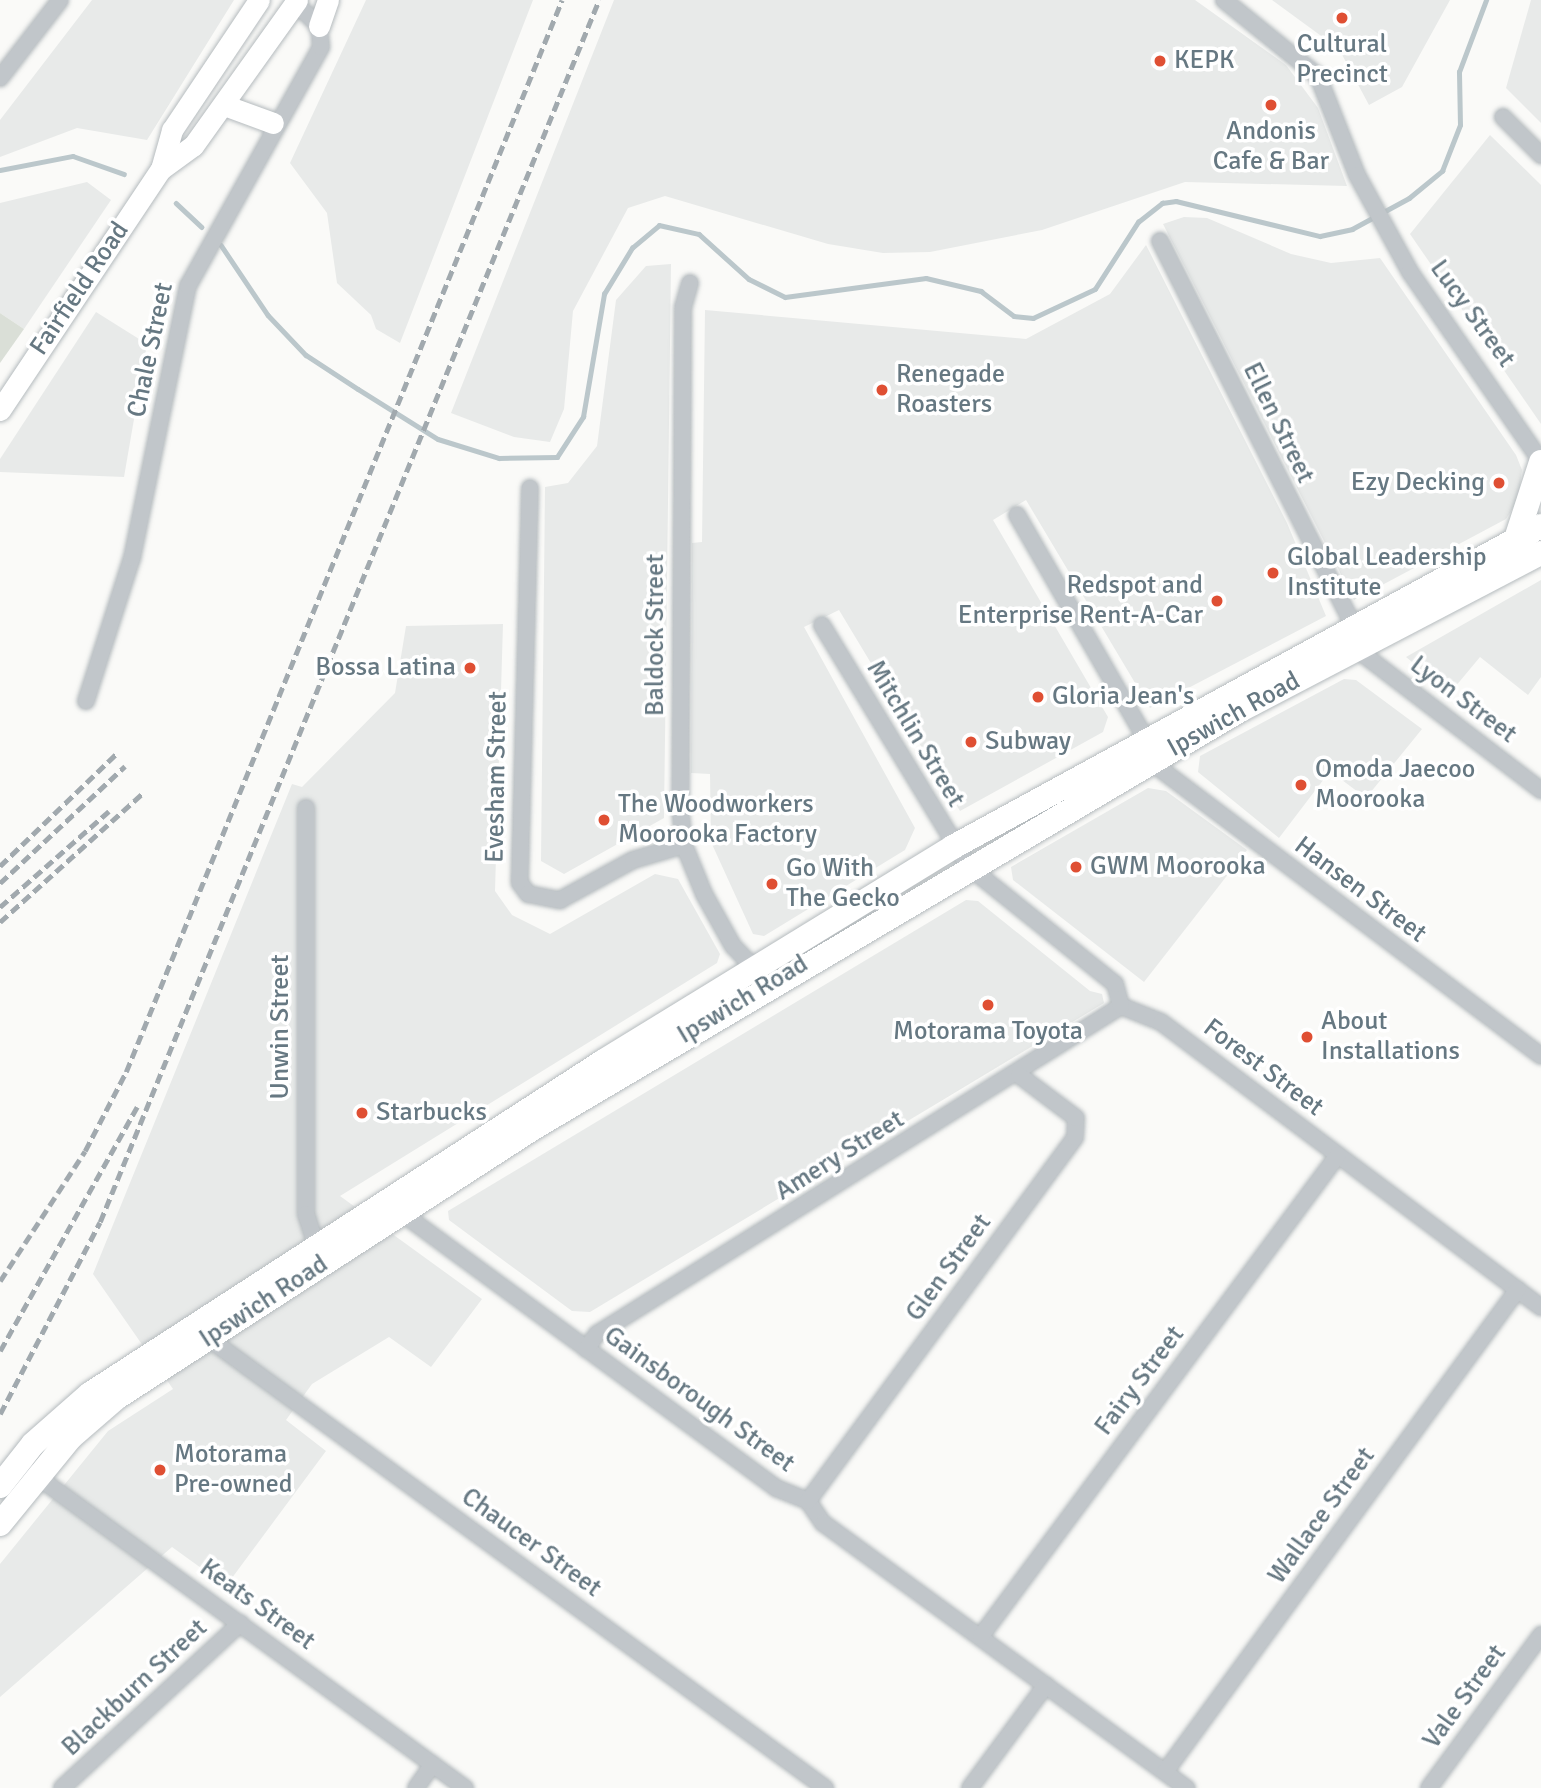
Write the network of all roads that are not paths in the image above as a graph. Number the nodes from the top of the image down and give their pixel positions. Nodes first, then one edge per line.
1 (60, 0) edge
2 (259, 0) edge
3 (328, 0) edge
4 (1224, 0) edge
5 (294, 1) edge
6 (319, 26) junction
7 (0, 78) edge
8 (223, 104) junction
9 (1503, 117) dead end
10 (273, 124) junction
11 (1541, 155) edge
12 (161, 169) junction
13 (1160, 241) dead end
14 (690, 283) dead end
15 (0, 410) edge
16 (1541, 461) edge
17 (530, 488) dead end
18 (1017, 515) dead end
19 (1541, 526) edge
20 (1516, 539) junction
21 (1541, 554) edge
22 (822, 625) dead end
23 (1354, 637) junction
24 (86, 701) dead end
25 (1149, 751) junction
26 (1541, 790) edge
27 (306, 808) dead end
28 (684, 845) junction
29 (953, 847) junction
30 (969, 867) junction
31 (754, 968) junction
32 (1121, 1006) junction
33 (1541, 1056) edge
34 (1018, 1075) junction
35 (1338, 1155) junction
36 (393, 1207) junction
37 (316, 1244) junction
38 (1518, 1289) junction
39 (1541, 1307) edge
40 (208, 1338) junction
41 (586, 1349) junction
42 (28, 1470) junction
43 (0, 1486) edge
44 (808, 1501) junction
45 (0, 1524) edge
46 (241, 1623) junction
47 (1541, 1634) edge
48 (981, 1636) junction
49 (1046, 1685) junction
50 (433, 1764) junction
51 (1165, 1772) junction
52 (64, 1787) edge
53 (416, 1788) edge
54 (465, 1788) edge
55 (825, 1788) edge
56 (970, 1788) edge
57 (1187, 1788) edge
58 (1429, 1788) edge

1 - 7 street
2 - 12 main road, Fairfield Road
3 - 6 main road
4 - 16 street, Lucy Street
5 - 6 street
5 - 8 main road, Fairfield Road
6 - 10 street, Chale Street
8 - 10 main road
8 - 12 main road, Fairfield Road
9 - 11 street
10 - 24 street, Chale Street
12 - 15 main road, Fairfield Road
13 - 23 street, Ellen Street
14 - 28 street, Baldock Street
16 - 20 highway
17 - 28 street, Evesham Street
18 - 25 street
19 - 20 highway, Ipswich Road
20 - 23 highway, Ipswich Road
21 - 23 highway, Ipswich Road
22 - 29 street, Mitchlin Street
23 - 25 highway, Ipswich Road
23 - 26 street, Lyon Street
25 - 29 highway, Ipswich Road
25 - 30 highway, Ipswich Road
25 - 33 street, Hansen Street
27 - 37 street, Unwin Street
28 - 31 street, Baldock Street
29 - 30 street, Mitchlin Street
29 - 31 highway, Ipswich Road
30 - 32 street
30 - 36 highway, Ipswich Road
31 - 36 highway, Ipswich Road
32 - 34 street, Amery Street
32 - 35 street, Forest Street
34 - 41 street, Amery Street
34 - 44 street, Glen Street
35 - 38 street, Forest Street
35 - 48 street, Fairy Street
36 - 37 highway, Ipswich Road
36 - 40 highway, Ipswich Road
36 - 41 street, Gainsborough Street
37 - 42 highway, Ipswich Road
38 - 39 street, Forest Street
38 - 51 street, Wallace Street
40 - 42 highway, Ipswich Road
40 - 55 street, Chaucer Street
41 - 44 street, Gainsborough Street
42 - 43 highway, Ipswich Road
42 - 45 highway, Ipswich Road
42 - 46 street, Keats Street
44 - 48 street, Gainsborough Street
46 - 50 street, Keats Street
46 - 52 street, Blackburn Street
47 - 58 street, Vale Street
48 - 49 street, Gainsborough Street
49 - 51 street, Gainsborough Street
49 - 56 street
50 - 53 street
50 - 54 street, Keats Street
51 - 57 street, Gainsborough Street

